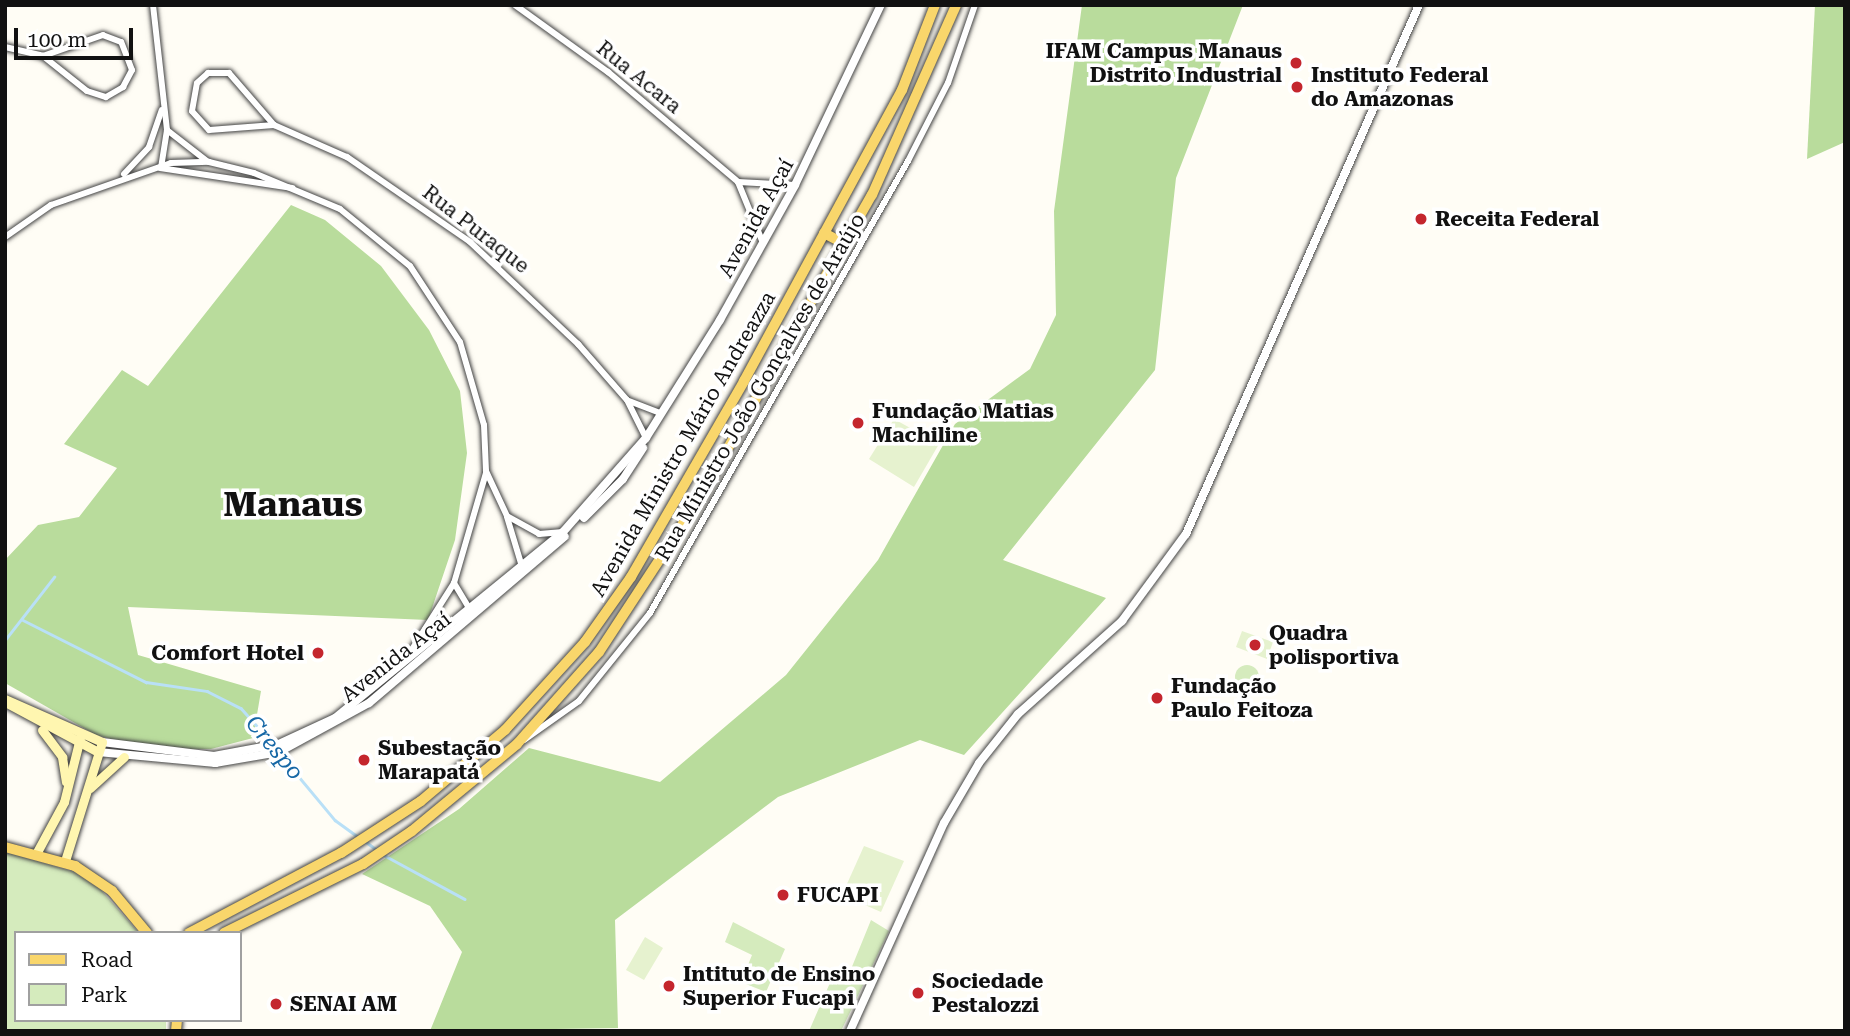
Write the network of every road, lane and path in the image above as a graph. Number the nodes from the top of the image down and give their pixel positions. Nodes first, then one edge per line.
1 (153, 5) edge
2 (514, 5) edge
3 (881, 5) edge
4 (935, 5) edge
5 (956, 5) edge
6 (975, 5) edge
7 (1419, 5) edge
8 (5, 47) edge
9 (43, 55) junction
10 (162, 108) junction
11 (274, 125) junction
12 (167, 130) junction
13 (209, 162) junction
14 (160, 168) junction
15 (124, 174) junction
16 (738, 182) junction
17 (795, 186) junction
18 (299, 189) junction
19 (824, 233) junction
20 (5, 237) edge
21 (763, 243) junction
22 (843, 243) junction
23 (627, 400) junction
24 (662, 413) junction
25 (646, 438) junction
26 (486, 471) junction
27 (507, 516) junction
28 (563, 532) junction
29 (522, 568) junction
30 (454, 583) junction
31 (468, 607) junction
32 (475, 616) junction
33 (403, 664) junction
34 (5, 700) edge
35 (33, 721) junction
36 (80, 734) junction
37 (517, 744) junction
38 (76, 745) junction
39 (100, 747) junction
40 (124, 757) junction
41 (66, 794) junction
42 (82, 798) junction
43 (5, 847) edge
44 (37, 852) junction
45 (65, 861) junction
46 (145, 931) edge
47 (193, 931) edge
48 (228, 931) edge
49 (850, 1031) edge

1 - 10 street
2 - 16 street, Rua Acara
3 - 17 street, Avenida Açaí
4 - 19 main road, Avenida Ministro Mário Andreazza
5 - 22 main road, Avenida Ministro Mário Andreazza
6 - 37 street, Rua Ministro João Gonçalves de Araújo
7 - 49 street
8 - 9 street
9 - 9 street
10 - 12 street
10 - 15 street
11 - 11 street, Rua Puraque
11 - 23 street, Rua Puraque
12 - 13 street
12 - 14 street
13 - 14 street
13 - 18 street
14 - 15 street
14 - 18 street
15 - 20 street
16 - 17 street
16 - 21 street, Rua Acara
17 - 21 street, Avenida Açaí
18 - 26 street
19 - 22 main road
19 - 47 main road, Avenida Ministro Mário Andreazza
21 - 24 street, Avenida Açaí
22 - 37 main road, Avenida Ministro Mário Andreazza
23 - 24 street, Rua Puraque
23 - 25 street, Rua Puraque
24 - 25 street, Avenida Açaí
25 - 28 street, Avenida Açaí
25 - 29 street, Avenida Açaí
26 - 27 street
26 - 30 street
27 - 28 street
27 - 29 street
28 - 29 street, Avenida Açaí
29 - 31 street, Avenida Açaí
29 - 32 street, Avenida Açaí
30 - 31 street
30 - 33 street
31 - 32 street
31 - 33 street, Avenida Açaí
32 - 40 street, Avenida Açaí
33 - 39 street, Avenida Açaí
34 - 35 main road
34 - 36 main road
35 - 38 main road
35 - 41 main road
36 - 38 main road
36 - 39 main road
37 - 48 main road, Avenida Ministro Mário Andreazza
38 - 39 main road
38 - 41 main road
39 - 40 street, Avenida Açaí
39 - 42 main road
40 - 42 main road
41 - 44 main road
42 - 45 main road
43 - 44 main road
44 - 45 main road
45 - 46 main road

